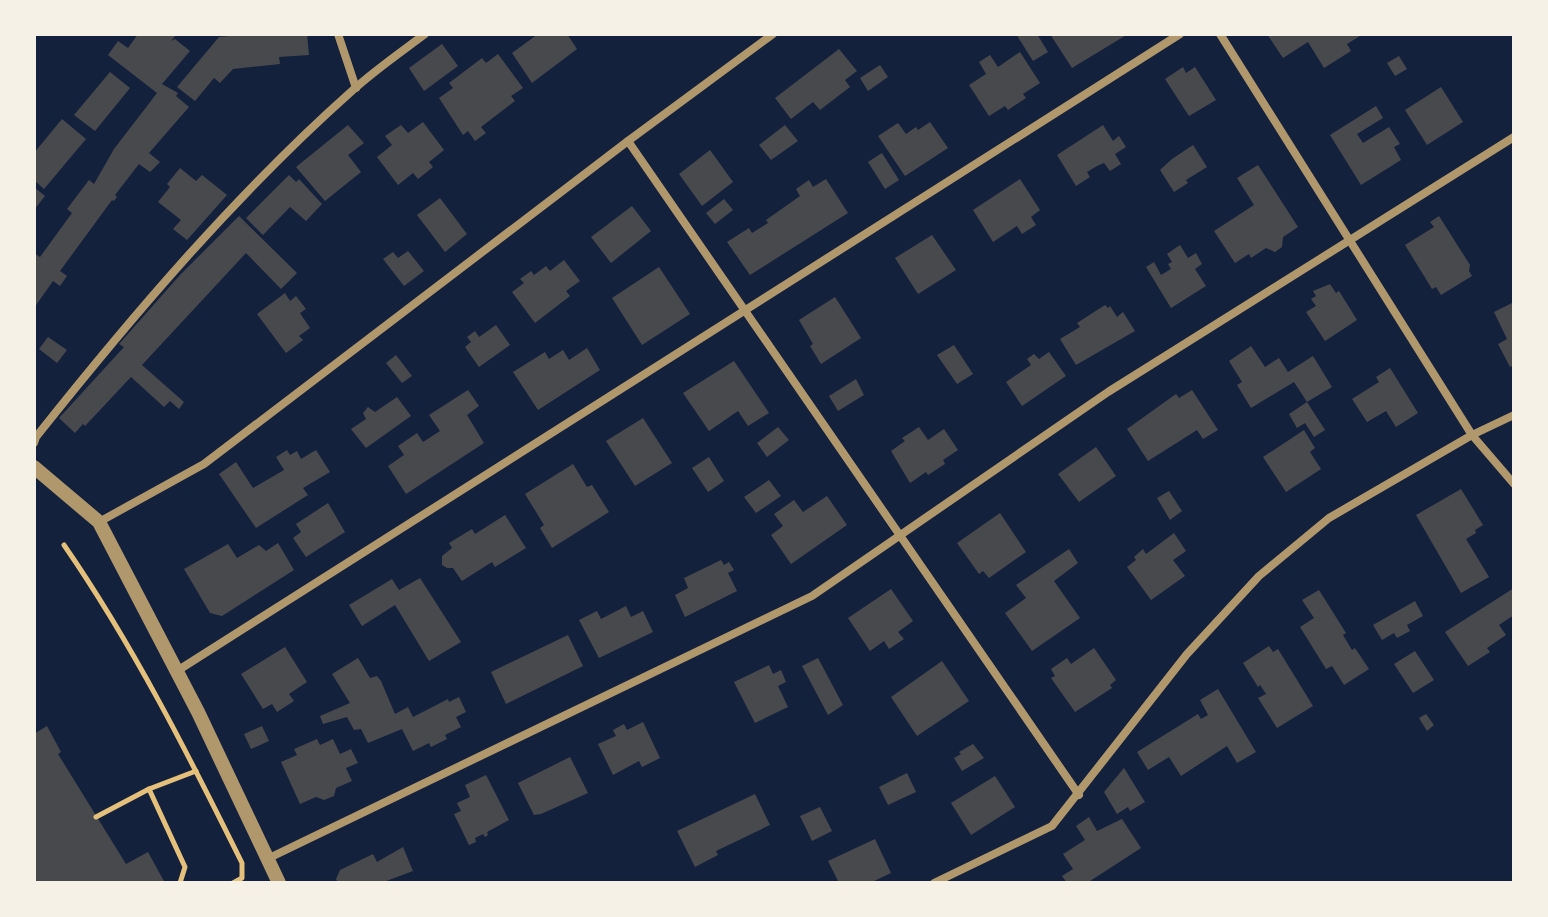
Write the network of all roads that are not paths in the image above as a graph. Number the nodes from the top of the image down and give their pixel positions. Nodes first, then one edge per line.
1 (338, 34) edge
2 (425, 34) edge
3 (773, 34) edge
4 (1180, 34) edge
5 (1220, 34) edge
6 (356, 88) junction
7 (1514, 137) edge
8 (628, 141) junction
9 (1350, 239) junction
10 (744, 311) junction
11 (1514, 415) edge
12 (1472, 435) junction
13 (35, 438) edge
14 (34, 467) edge
15 (1514, 484) edge
16 (99, 522) junction
17 (902, 536) junction
18 (177, 671) junction
19 (1079, 795) junction
20 (267, 859) junction
21 (279, 883) edge
22 (934, 883) edge

1 - 6 street
2 - 6 street
3 - 8 street
4 - 10 street
5 - 9 street
6 - 13 street
7 - 9 street
8 - 10 street
8 - 16 street
9 - 12 street
9 - 17 street
10 - 17 street
10 - 18 street
11 - 12 street
12 - 15 street
12 - 19 street
14 - 16 street
16 - 18 street
17 - 19 street
17 - 20 street
18 - 20 street
19 - 22 street
20 - 21 street

